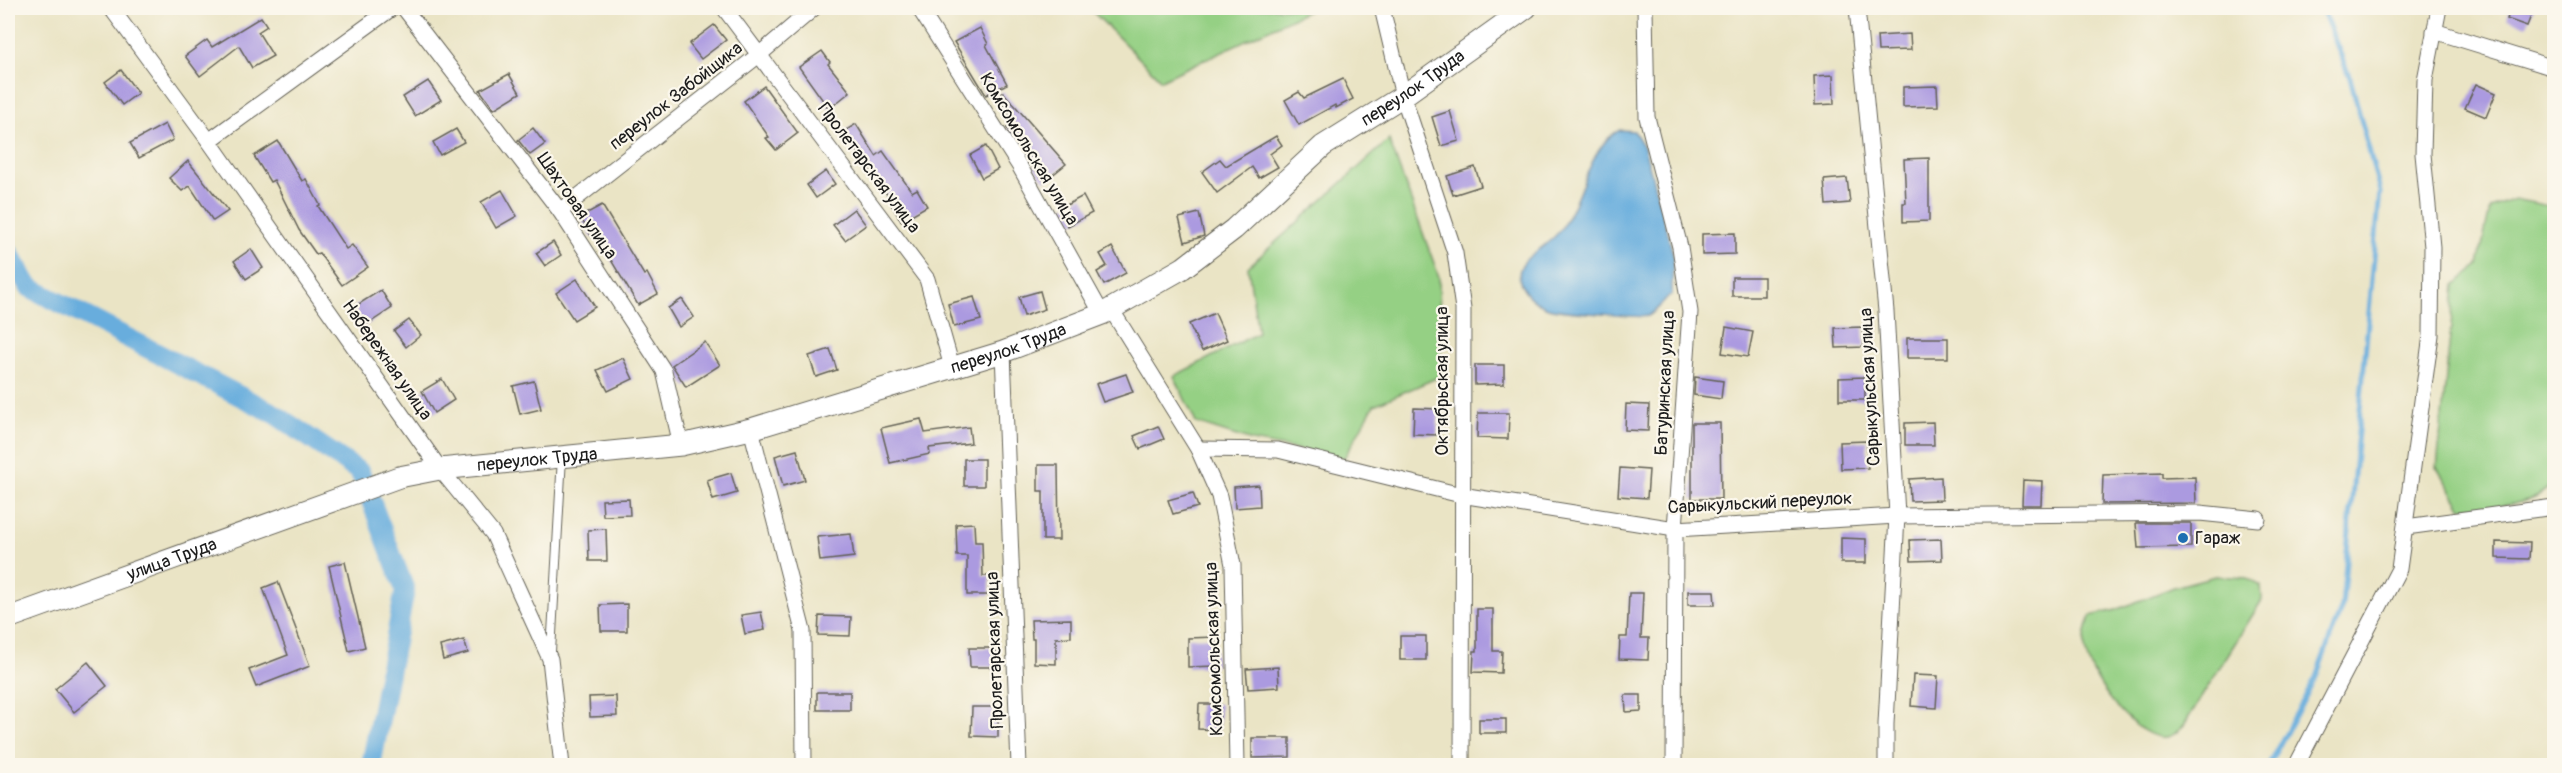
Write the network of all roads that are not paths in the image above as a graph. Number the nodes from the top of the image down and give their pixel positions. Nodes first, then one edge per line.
1 (111, 8) edge
2 (392, 8) edge
3 (404, 8) edge
4 (724, 8) edge
5 (814, 8) edge
6 (919, 8) edge
7 (1382, 8) edge
8 (1526, 8) edge
9 (1646, 8) edge
10 (1857, 8) edge
11 (2439, 8) edge
12 (2434, 31) junction
13 (760, 54) junction
14 (2554, 68) edge
15 (1403, 96) junction
16 (209, 141) junction
17 (560, 211) junction
18 (1106, 312) junction
19 (1004, 352) junction
20 (952, 367) junction
21 (751, 429) junction
22 (681, 445) junction
23 (1198, 449) junction
24 (562, 457) junction
25 (440, 469) junction
26 (399, 477) joint
27 (1461, 495) junction
28 (2554, 507) edge
29 (1897, 516) junction
30 (2259, 519) dead end
31 (2406, 527) junction
32 (1675, 529) junction
33 (8, 618) edge
34 (550, 659) junction
35 (562, 765) edge
36 (804, 765) edge
37 (1020, 765) edge
38 (1237, 765) edge
39 (1462, 765) edge
40 (1674, 765) edge
41 (1886, 765) edge
42 (2296, 765) edge

1 - 16 street, Набережная улица
2 - 16 street
3 - 17 street, Шахтовая улица
4 - 13 street, Пролетарская улица
5 - 13 street, переулок Забойщика
6 - 18 street, Комсомольская улица
7 - 15 street, Октябрьская улица
8 - 15 street, переулок Труда
9 - 32 street, Батуринская улица
10 - 29 street, Сарыкульская улица
11 - 12 street
12 - 14 street
12 - 31 street
13 - 17 street, переулок Забойщика
13 - 20 street, Пролетарская улица
15 - 18 street, переулок Труда
15 - 27 street, Октябрьская улица
16 - 25 street, Набережная улица
17 - 22 street, Шахтовая улица
18 - 19 street, переулок Труда
18 - 23 street, Комсомольская улица
19 - 20 street, переулок Труда
19 - 37 street, Пролетарская улица
20 - 21 street, переулок Труда
21 - 22 street, переулок Труда
21 - 36 street
22 - 24 street, переулок Труда
23 - 27 street, Сарыкульский переулок
23 - 38 street, Комсомольская улица
24 - 25 street, переулок Труда
24 - 34 lane
25 - 26 street, переулок Труда
25 - 34 street, Набережная улица
26 - 33 street, улица Труда
27 - 32 street, Сарыкульский переулок
27 - 39 street, Октябрьская улица
28 - 31 street
29 - 30 street, Сарыкульский переулок
29 - 32 street, Сарыкульский переулок
29 - 41 street, Сарыкульская улица
31 - 42 street
32 - 40 street, Батуринская улица
34 - 35 street, Набережная улица

